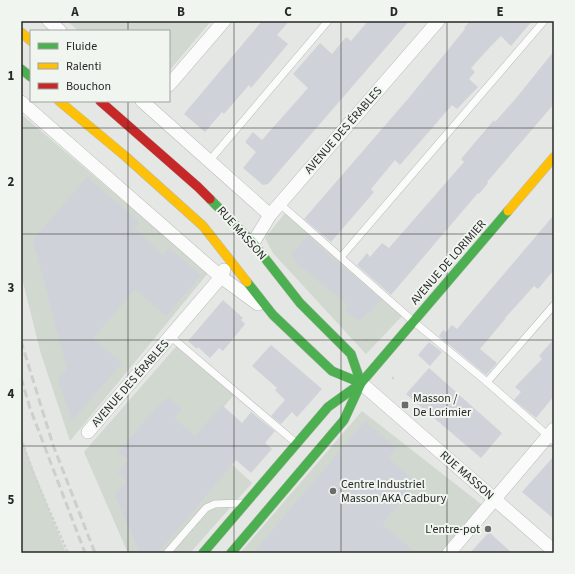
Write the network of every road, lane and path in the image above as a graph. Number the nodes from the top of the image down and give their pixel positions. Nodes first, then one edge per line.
1 (49, 21) edge
2 (224, 21) edge
3 (328, 21) edge
4 (438, 21) edge
5 (544, 21) edge
6 (59, 30) edge
7 (22, 33) edge
8 (30, 40) edge
9 (21, 69) edge
10 (30, 76) edge
11 (170, 84) edge
12 (21, 102) edge
13 (60, 102) edge
14 (101, 102) edge
15 (149, 103) edge
16 (554, 157) edge
17 (210, 160) junction
18 (280, 204) junction
19 (270, 215) junction
20 (253, 243) junction
21 (341, 257) junction
22 (229, 258) junction
23 (222, 277) junction
24 (554, 305) edge
25 (273, 315) junction
26 (414, 322) junction
27 (170, 336) junction
28 (488, 382) junction
29 (361, 383) junction
30 (88, 432) dead end
31 (552, 435) edge
32 (21, 438) edge
33 (296, 443) junction
34 (495, 499) junction
35 (245, 503) junction
36 (554, 551) edge
37 (68, 553) edge
38 (167, 553) edge
39 (203, 553) edge
40 (231, 553) edge
41 (449, 553) edge

1 - 6 street
2 - 11 street
3 - 17 lane
4 - 18 street, AVENUE DES ÉRABLES
5 - 21 lane
7 - 8 street
9 - 10 street
12 - 23 street, RUE MASSON
13 - 22 street, RUE MASSON
14 - 20 street, RUE MASSON
15 - 17 street
16 - 26 street, AVENUE DE LORIMIER
17 - 19 street
18 - 19 street, AVENUE DES ÉRABLES
18 - 21 lane
19 - 20 street, AVENUE DES ÉRABLES
20 - 29 street, RUE MASSON
21 - 26 lane
22 - 23 street, AVENUE DES ÉRABLES
22 - 25 street, RUE MASSON
23 - 25 street, RUE MASSON
23 - 27 street, AVENUE DES ÉRABLES
24 - 28 lane
25 - 29 street, RUE MASSON
26 - 28 lane
26 - 29 street, AVENUE DE LORIMIER
27 - 30 street, AVENUE DES ÉRABLES
27 - 33 lane
28 - 31 lane
29 - 33 street, AVENUE DE LORIMIER
29 - 34 street, RUE MASSON
29 - 40 street, AVENUE DE LORIMIER
31 - 34 street
32 - 37 path
33 - 35 street, AVENUE DE LORIMIER
34 - 36 street, RUE MASSON
34 - 41 street
35 - 38 lane
35 - 39 street, AVENUE DE LORIMIER

